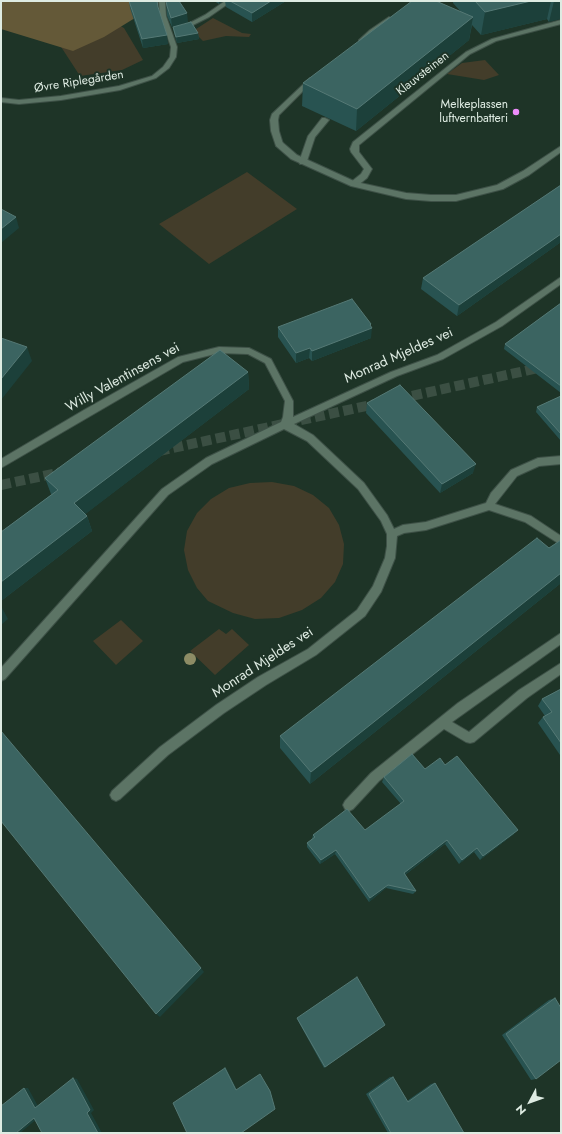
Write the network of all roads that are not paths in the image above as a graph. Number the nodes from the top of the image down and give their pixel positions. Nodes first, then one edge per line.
1 (162, 1) edge
2 (229, 1) edge
3 (398, 14) edge
4 (561, 22) edge
5 (170, 32) junction
6 (354, 49) edge
7 (316, 76) edge
8 (1, 100) edge
9 (325, 120) edge
10 (561, 148) edge
11 (304, 162) junction
12 (354, 184) junction
13 (561, 280) edge
14 (284, 425) junction
15 (561, 460) edge
16 (1, 464) edge
17 (489, 506) junction
18 (392, 534) junction
19 (561, 541) edge
20 (561, 638) edge
21 (561, 668) edge
22 (1, 676) edge
23 (443, 722) junction
24 (116, 795) dead end
25 (349, 805) dead end

1 - 5 street, Øvre Riplegården
2 - 5 street
3 - 6 street
4 - 12 street, Klauvsteinen
5 - 8 street, Øvre Riplegården
7 - 11 street
9 - 11 street
10 - 12 street
11 - 12 street
13 - 14 street, Monrad Mjeldes vei
14 - 16 street, Willy Valentinsens vei
14 - 18 street
14 - 22 street, Monrad Mjeldes vei
15 - 17 street
17 - 18 street
17 - 19 street
18 - 24 street, Monrad Mjeldes vei
20 - 23 street
21 - 23 street
23 - 25 street

